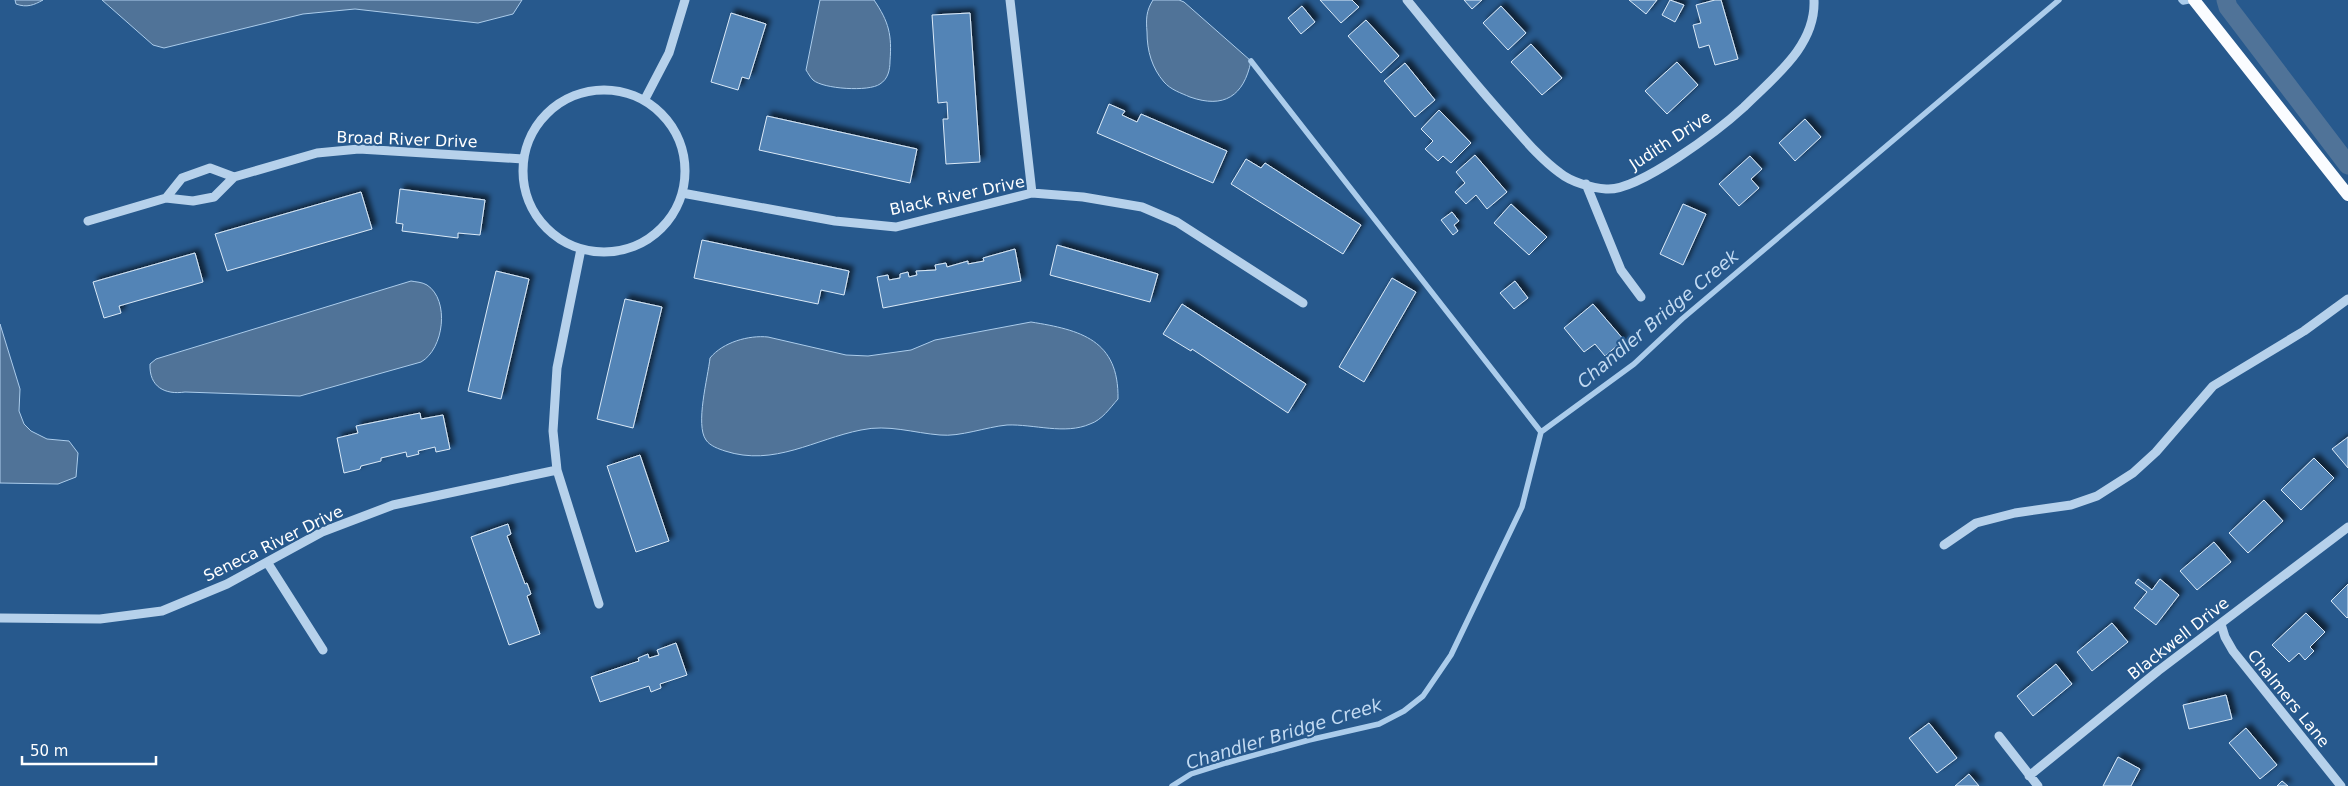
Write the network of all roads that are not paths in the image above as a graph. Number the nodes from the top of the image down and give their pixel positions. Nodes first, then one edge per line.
1 (685, 0) edge
2 (1010, 0) edge
3 (1408, 0) edge
4 (1814, 0) edge
5 (2194, 0) edge
6 (646, 99) junction
7 (523, 160) junction
8 (234, 178) junction
9 (1586, 184) junction
10 (682, 193) junction
11 (1032, 193) junction
12 (2348, 194) edge
13 (166, 198) junction
14 (88, 221) dead end
15 (581, 249) junction
16 (1641, 297) dead end
17 (2348, 299) edge
18 (1304, 303) dead end
19 (557, 470) junction
20 (2348, 528) edge
21 (1944, 545) dead end
22 (267, 562) junction
23 (599, 604) dead end
24 (0, 618) edge
25 (2221, 624) junction
26 (322, 650) dead end
27 (1999, 736) dead end
28 (2029, 776) junction
29 (2038, 786) edge
30 (2341, 786) edge

1 - 6 street
2 - 11 street
3 - 9 street, Judith Drive
4 - 9 street, Judith Drive
5 - 12 main road
6 - 7 street
6 - 10 street
7 - 8 street, Broad River Drive
7 - 15 street
8 - 13 street, Broad River Drive
8 - 13 street
9 - 16 street
10 - 11 street, Black River Drive
10 - 15 street
11 - 18 street, Black River Drive
13 - 14 street, Broad River Drive
15 - 19 street
17 - 21 street
19 - 22 street, Seneca River Drive
19 - 23 street
20 - 25 street, Blackwell Drive
22 - 24 street, Seneca River Drive
22 - 26 street
25 - 28 street, Blackwell Drive
25 - 30 street, Chalmers Lane
27 - 28 street
28 - 29 street

